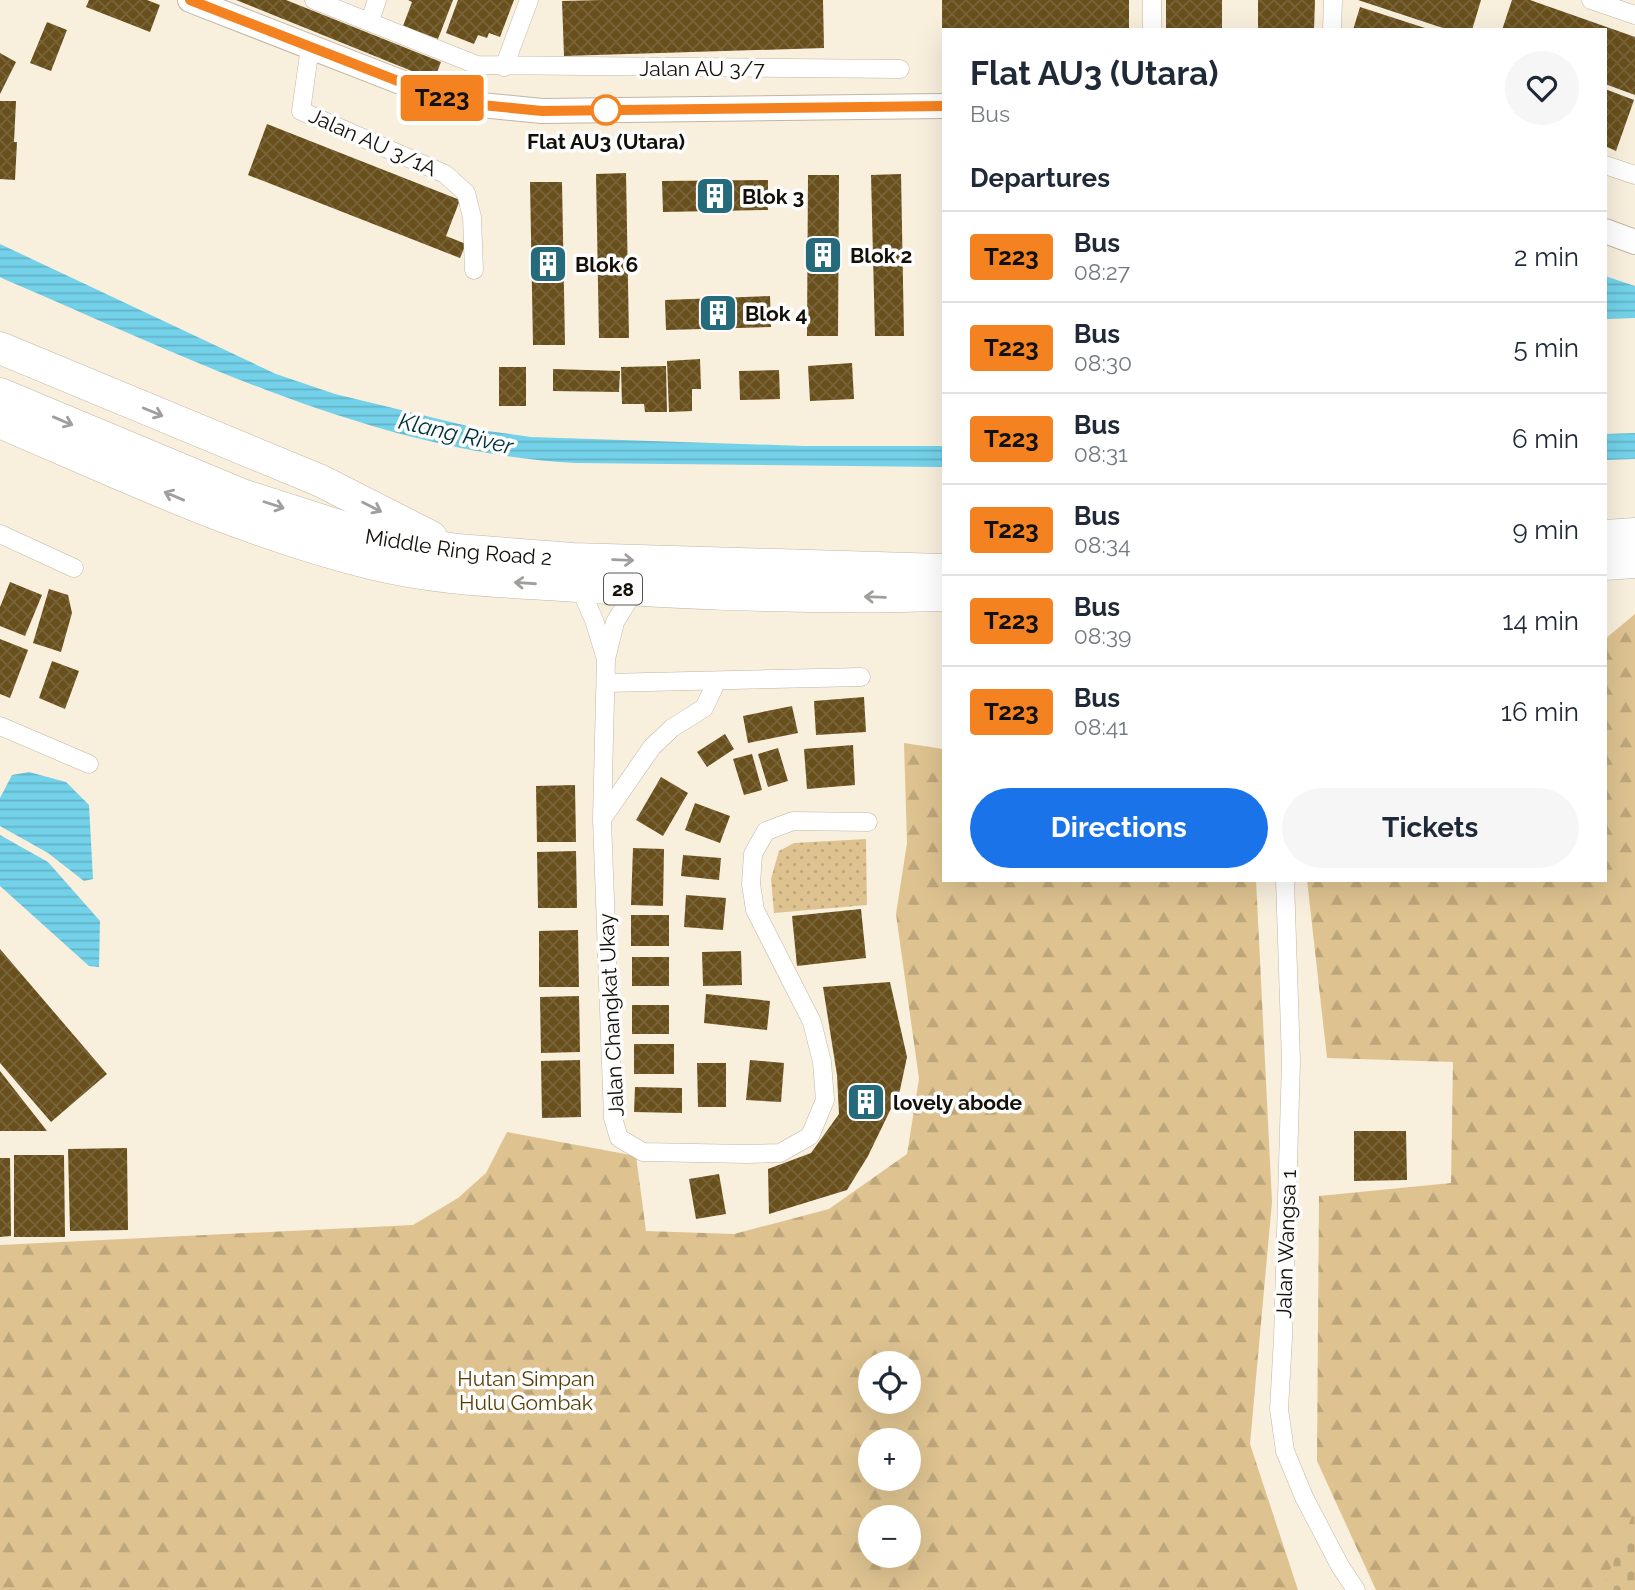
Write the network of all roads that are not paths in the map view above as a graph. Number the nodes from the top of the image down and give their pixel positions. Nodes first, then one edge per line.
1 (190, 0) edge
2 (314, 0) edge
3 (377, 0) edge
4 (528, 0) edge
5 (1152, 0) edge
6 (1333, 0) edge
7 (1591, 0) edge
8 (1635, 15) edge
9 (369, 21) junction
10 (1152, 28) edge
11 (1332, 28) edge
12 (310, 47) junction
13 (504, 67) junction
14 (900, 69) dead end
15 (942, 106) edge
16 (1607, 166) edge
17 (1635, 175) edge
18 (1607, 232) edge
19 (1635, 242) edge
20 (474, 270) dead end
21 (0, 348) edge
22 (0, 394) edge
23 (0, 422) edge
24 (0, 534) edge
25 (1629, 540) edge
26 (457, 550) junction
27 (1607, 562) edge
28 (74, 568) dead end
29 (942, 569) edge
30 (579, 586) junction
31 (635, 590) junction
32 (942, 595) edge
33 (606, 659) junction
34 (861, 677) dead end
35 (718, 681) junction
36 (606, 683) junction
37 (0, 726) edge
38 (89, 764) dead end
39 (602, 819) junction
40 (868, 822) dead end
41 (1285, 882) edge
42 (1356, 1590) edge

1 - 12 main road
2 - 9 street, Jalan AU 3/7
3 - 9 street
4 - 13 street
5 - 10 street
6 - 11 street
7 - 8 street
9 - 13 street, Jalan AU 3/7
12 - 15 main road
12 - 20 street, Jalan AU 3/1A
13 - 14 street, Jalan AU 3/7
16 - 17 street
18 - 19 main road
21 -> 26 highway
22 -> 26 highway, Middle Ring Road 2 / 28
30 -> 23 highway, Middle Ring Road 2 / 28
24 - 28 street
25 - 27 highway
26 -> 29 highway, Middle Ring Road 2 / 28
30 - 31 highway, Middle Ring Road 2 / 28
30 - 33 street, Jalan Changkat Ukay
32 -> 31 highway, Middle Ring Road 2 / 28
31 - 33 street, Jalan Changkat Ukay
33 - 36 street, Jalan Changkat Ukay
34 - 35 street
35 - 36 street
35 - 39 street
36 - 39 street, Jalan Changkat Ukay
37 - 38 street
39 - 40 street, Jalan Changkat Ukay
41 - 42 street, Jalan Wangsa 1

